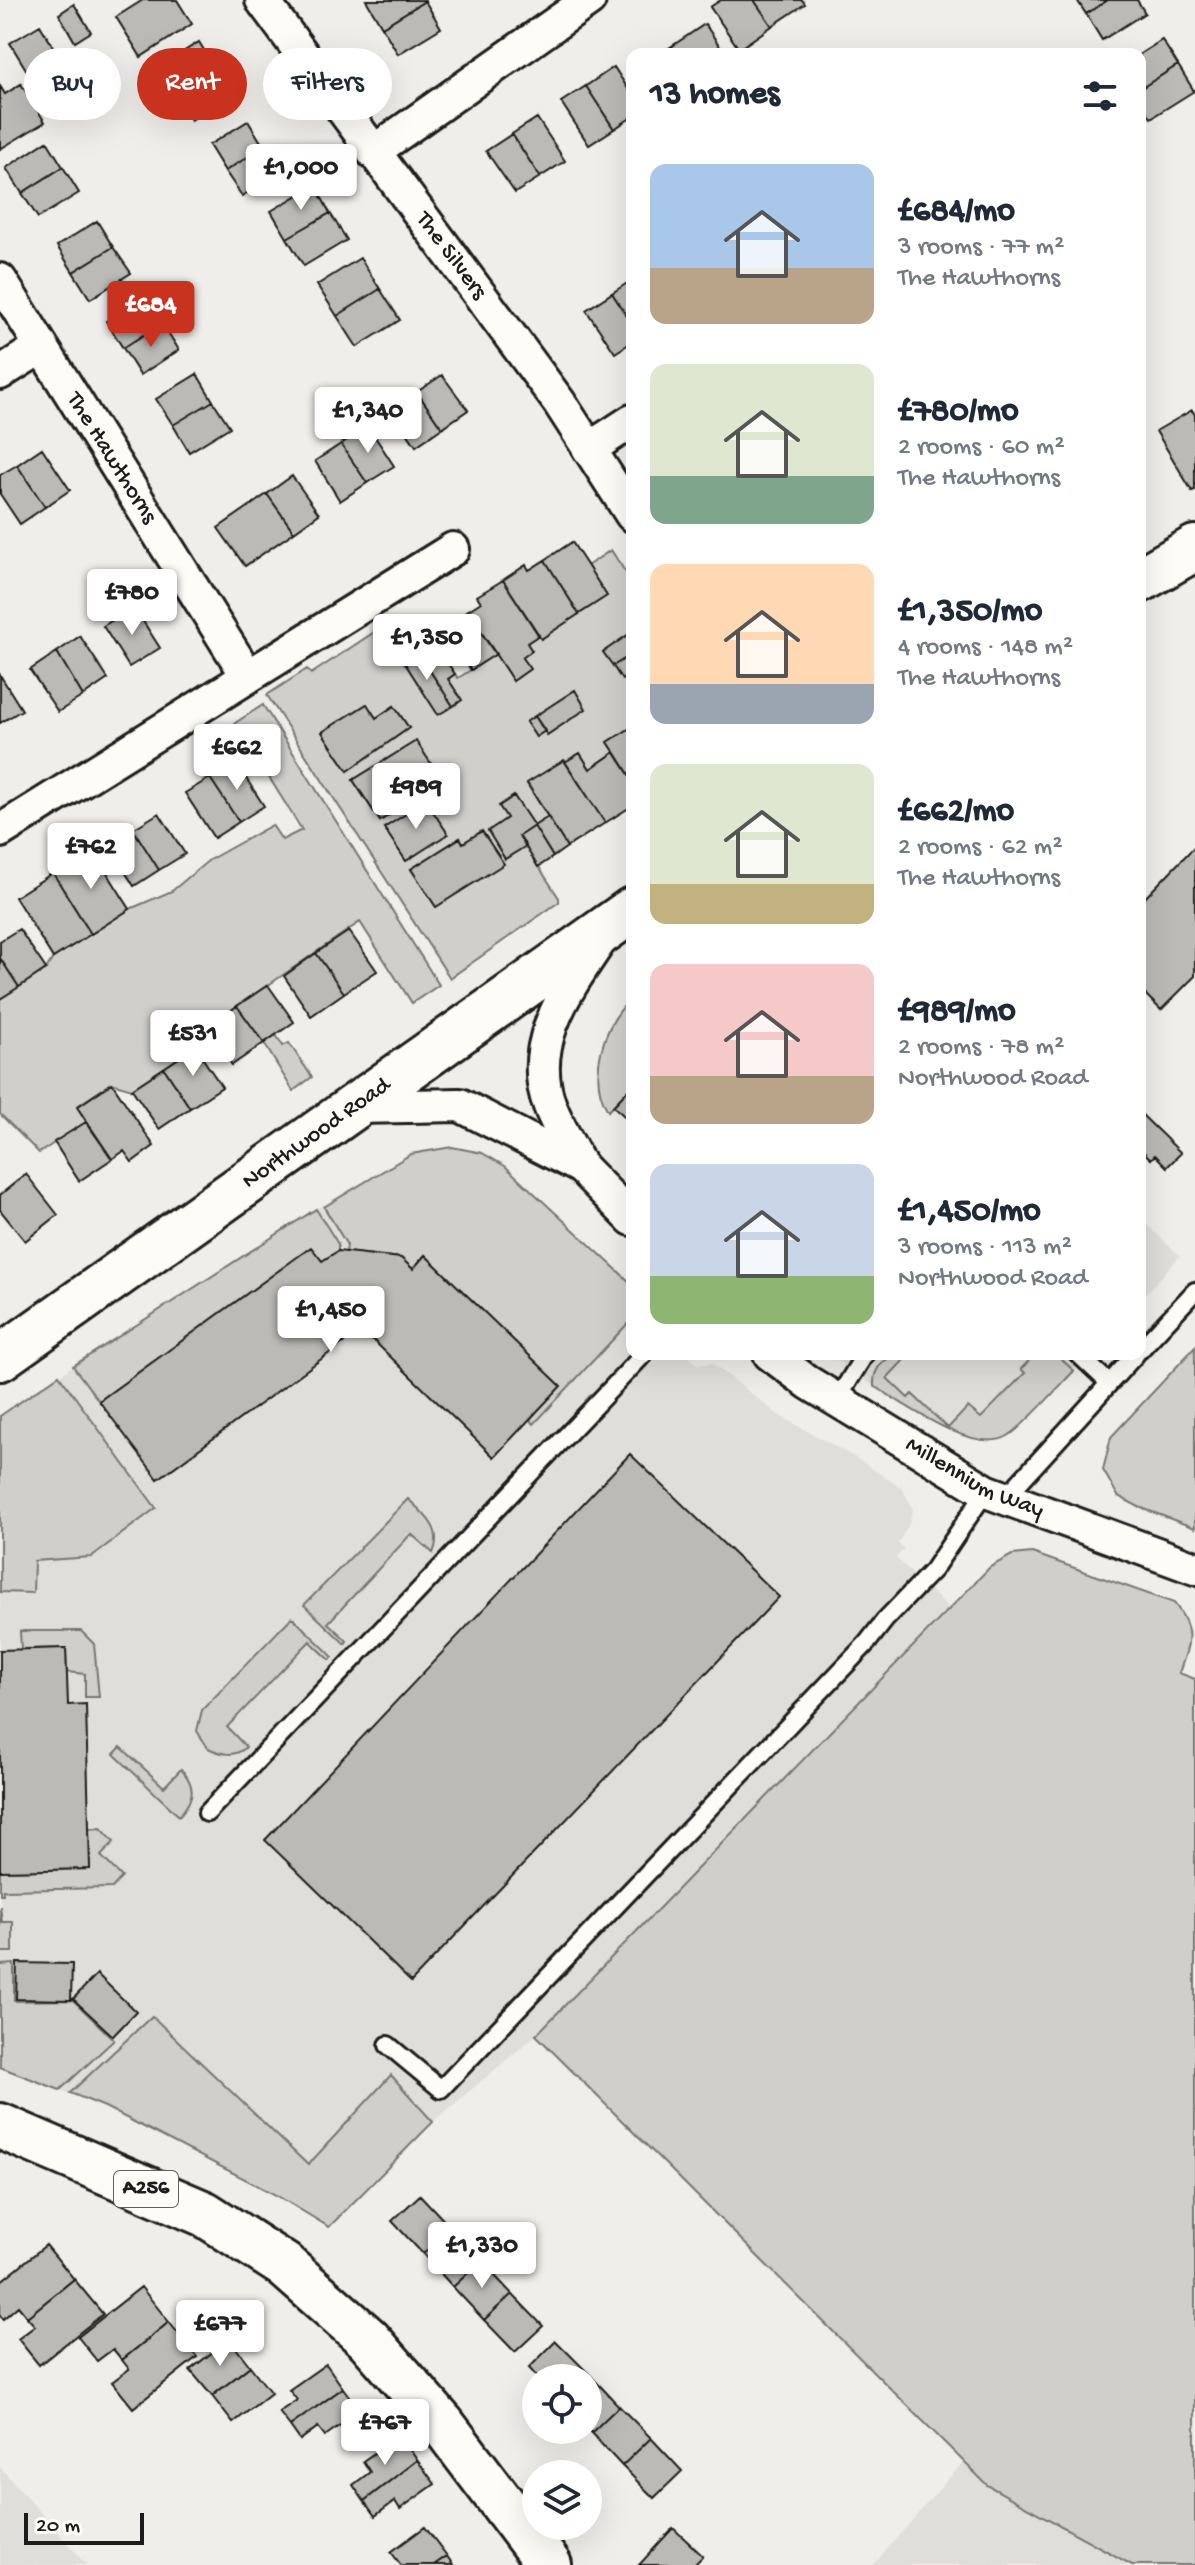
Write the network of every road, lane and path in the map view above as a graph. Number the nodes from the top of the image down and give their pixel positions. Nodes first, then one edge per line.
1 (262, 0) edge
2 (589, 0) edge
3 (373, 152) junction
4 (0, 280) edge
5 (41, 347) junction
6 (0, 373) edge
7 (626, 425) edge
8 (589, 449) junction
9 (626, 506) edge
10 (1195, 548) edge
11 (453, 549) dead end
12 (1146, 577) edge
13 (247, 675) junction
14 (0, 831) edge
15 (621, 918) edge
16 (356, 1107) junction
17 (581, 1167) junction
18 (626, 1213) edge
19 (1195, 1291) edge
20 (1146, 1344) edge
21 (0, 1358) edge
22 (638, 1360) edge
23 (779, 1360) edge
24 (861, 1360) edge
25 (1084, 1360) edge
26 (1130, 1360) edge
27 (1109, 1383) junction
28 (837, 1400) junction
29 (995, 1495) junction
30 (1195, 1568) edge
31 (207, 1813) dead end
32 (388, 2045) dead end
33 (0, 2126) edge
34 (549, 2565) edge

1 - 3 street, The Silvers
2 - 3 street
3 - 8 street, The Silvers
4 - 5 street, The Hawthorns
5 - 6 street
5 - 13 street, The Hawthorns
7 - 8 street
8 - 9 street, The Silvers
10 - 12 street
11 - 13 street
13 - 14 street
15 - 16 street, Northwood Road
15 - 17 street
16 - 17 street
16 - 21 street, Northwood Road
17 - 18 street
19 - 20 lane
22 - 31 lane
23 - 28 street, Millennium Way
24 - 28 lane
25 - 27 lane
26 - 27 lane
27 - 29 lane
28 - 29 street, Millennium Way
29 - 30 street, Millennium Way
29 - 32 lane
33 - 34 street, A256

